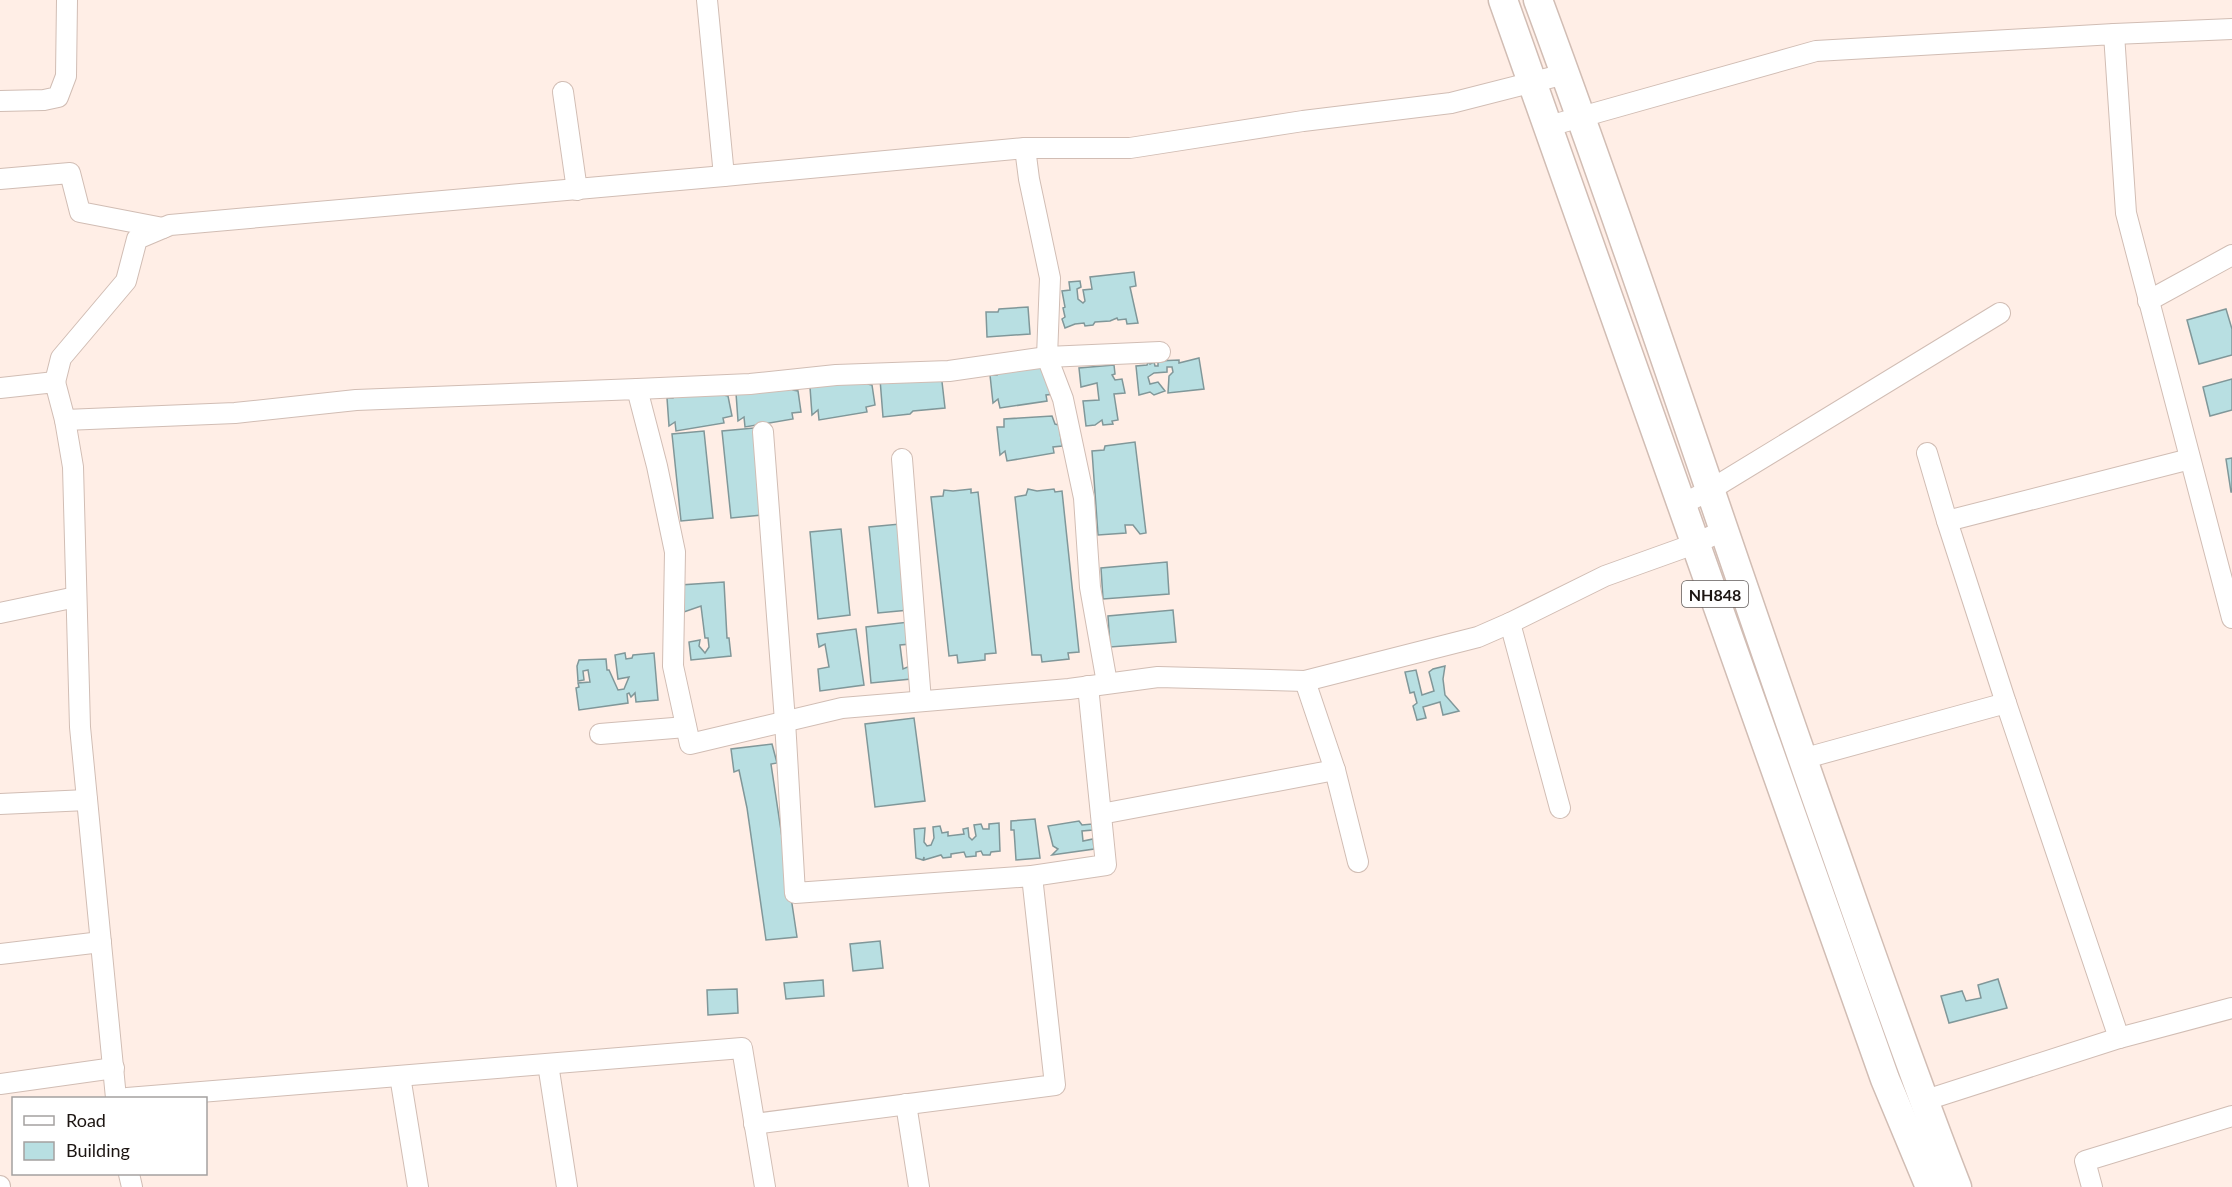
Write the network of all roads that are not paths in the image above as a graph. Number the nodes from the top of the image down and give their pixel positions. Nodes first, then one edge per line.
1 (67, 0) edge
2 (707, 0) edge
3 (1503, 0) edge
4 (1538, 0) edge
5 (2232, 29) edge
6 (2114, 34) junction
7 (1565, 74) junction
8 (1534, 84) junction
9 (563, 92) dead end
10 (0, 101) edge
11 (1581, 116) junction
12 (1549, 126) junction
13 (1025, 148) junction
14 (724, 176) junction
15 (0, 179) edge
16 (577, 190) junction
17 (163, 228) junction
18 (1621, 234) junction
19 (1591, 244) junction
20 (2232, 255) edge
21 (2148, 301) junction
22 (2000, 313) dead end
23 (1160, 352) dead end
24 (1047, 357) junction
25 (1668, 367) junction
26 (1638, 377) junction
27 (54, 382) junction
28 (0, 388) edge
29 (637, 389) junction
30 (65, 420) junction
31 (763, 432) dead end
32 (1927, 453) dead end
33 (902, 459) dead end
34 (2190, 459) junction
35 (1710, 490) junction
36 (1683, 504) junction
37 (1947, 521) junction
38 (1724, 530) junction
39 (1697, 543) junction
40 (76, 597) junction
41 (0, 613) edge
42 (2232, 618) edge
43 (1510, 624) junction
44 (1305, 681) junction
45 (1098, 685) junction
46 (921, 701) junction
47 (2006, 703) junction
48 (785, 721) junction
49 (686, 727) junction
50 (600, 734) dead end
51 (1802, 759) junction
52 (1335, 770) junction
53 (87, 800) junction
54 (0, 804) edge
55 (1560, 808) dead end
56 (1101, 814) junction
57 (1358, 862) dead end
58 (1032, 876) junction
59 (101, 942) junction
60 (0, 954) edge
61 (2232, 1008) edge
62 (2119, 1038) junction
63 (548, 1064) junction
64 (114, 1068) junction
65 (400, 1076) junction
66 (0, 1084) edge
67 (116, 1097) edge
68 (139, 1097) edge
69 (1923, 1101) junction
70 (906, 1104) junction
71 (2232, 1116) edge
72 (754, 1124) junction
73 (418, 1187) edge
74 (567, 1187) edge
75 (765, 1187) edge
76 (919, 1187) edge
77 (1930, 1187) edge
78 (1958, 1187) edge
79 (2092, 1187) edge

1 - 10 street
2 - 14 street
3 - 8 highway, NH848
4 - 7 highway, NH848
5 - 6 street
6 - 11 street
6 - 21 street
7 - 8 street
7 - 11 highway, NH848
8 - 12 highway, NH848
8 - 13 street
9 - 16 street
11 - 12 street
11 - 18 highway, NH848
12 - 19 highway, NH848
13 - 14 street
13 - 24 street
14 - 16 street
15 - 17 street
16 - 17 street
17 - 27 street
18 - 19 highway
18 - 25 highway, NH848
19 - 26 highway, NH848
20 - 21 street
21 - 34 street
22 - 35 street
23 - 24 street
24 - 29 street
24 - 45 street
25 - 26 highway
25 - 35 highway, NH848
26 - 36 highway, NH848
27 - 28 street
27 - 30 street
29 - 30 street
29 - 49 street
30 - 40 street
31 - 48 street
32 - 37 street
33 - 46 street
34 - 37 street
34 - 42 street
35 - 36 street
35 - 38 highway, NH848
36 - 39 highway, NH848
37 - 47 street
38 - 39 street
38 - 51 highway, NH848
39 - 43 street
39 - 77 highway, NH848
40 - 41 street
40 - 53 street
43 - 44 street
43 - 55 street
44 - 45 street
44 - 52 street
45 - 46 street
45 - 56 street
46 - 48 street
47 - 51 street
47 - 62 street
48 - 49 street
48 - 58 street
49 - 50 street
51 - 69 highway, NH848
52 - 56 street
52 - 57 street
53 - 54 street
53 - 59 street
56 - 58 street
58 - 70 street
59 - 60 street
59 - 64 street
61 - 62 street
62 - 69 street
63 - 65 street
63 - 72 street
63 - 74 street
64 - 66 street
64 - 67 street
65 - 68 street
65 - 73 street
69 - 78 highway, NH848
70 - 72 street
70 - 76 street
71 - 79 street
72 - 75 street

